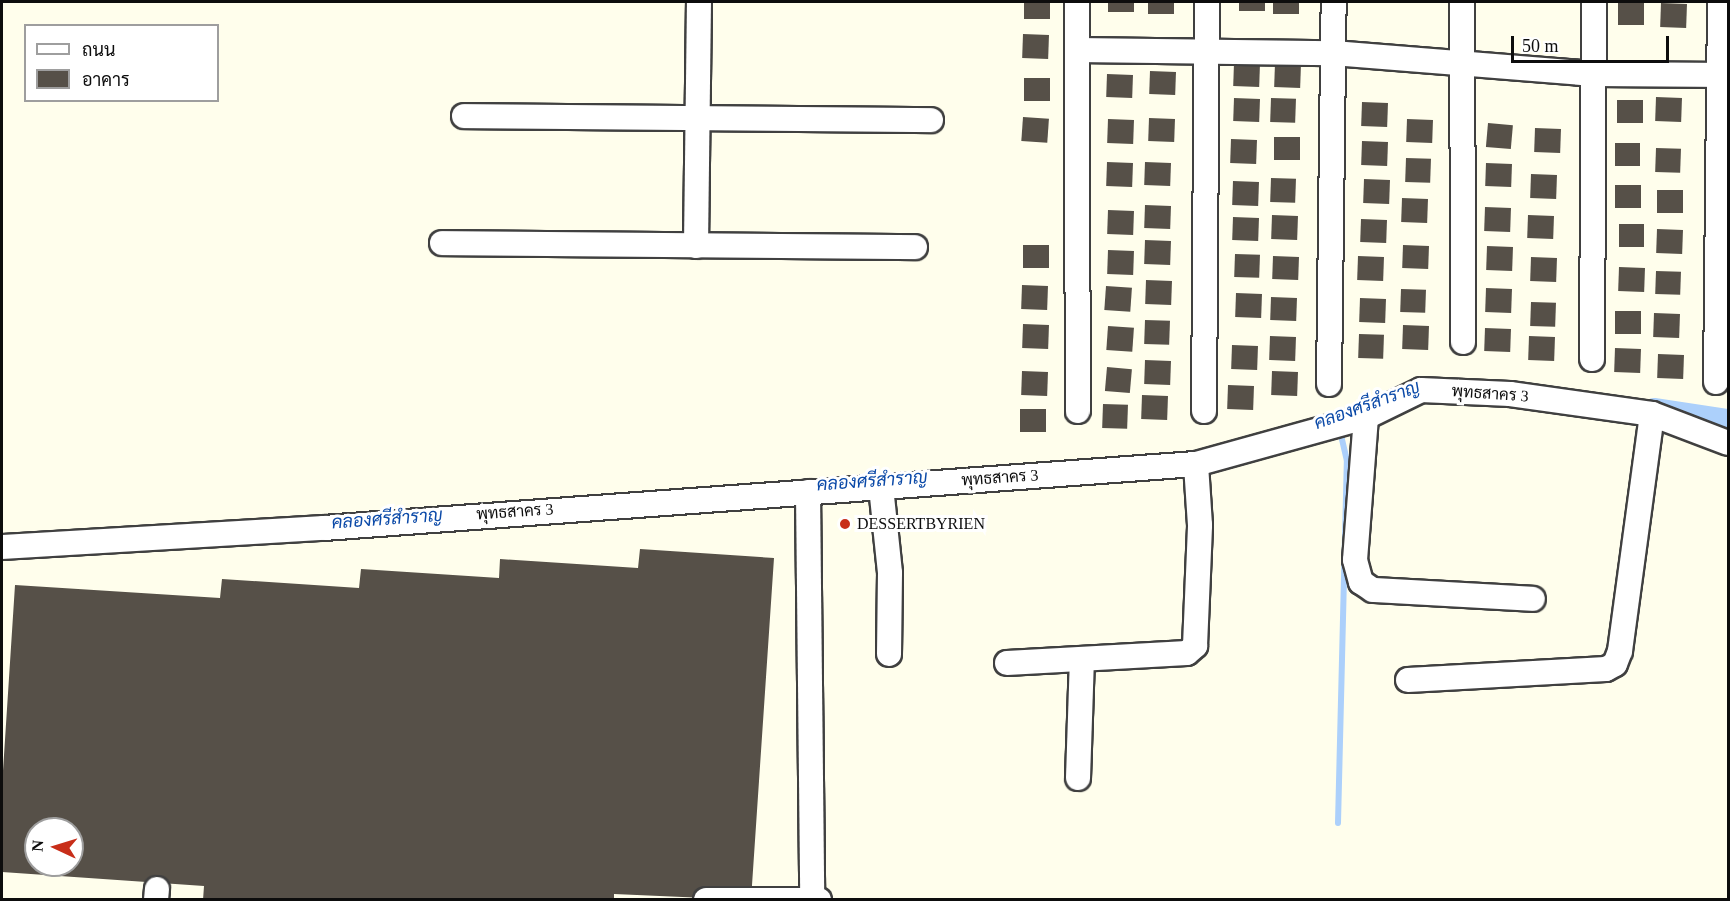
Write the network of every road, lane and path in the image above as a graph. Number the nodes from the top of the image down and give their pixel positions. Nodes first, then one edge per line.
1 (699, 2) edge
2 (1077, 2) edge
3 (1207, 2) edge
4 (1334, 2) edge
5 (1462, 2) edge
6 (1594, 2) edge
7 (1720, 2) edge
8 (1077, 51) junction
9 (1207, 52) junction
10 (1334, 53) junction
11 (1462, 63) junction
12 (1594, 74) junction
13 (1724, 75) edge
14 (464, 116) dead end
15 (697, 120) junction
16 (931, 120) dead end
17 (442, 243) dead end
18 (696, 246) junction
19 (915, 247) dead end
20 (1463, 342) dead end
21 (1592, 359) dead end
22 (1716, 382) dead end
23 (1329, 384) dead end
24 (1078, 411) dead end
25 (1204, 411) dead end
26 (1652, 414) junction
27 (1366, 417) junction
28 (1728, 443) edge
29 (1196, 464) junction
30 (881, 487) junction
31 (808, 492) junction
32 (2, 547) edge
33 (1533, 599) dead end
34 (889, 654) dead end
35 (1082, 659) junction
36 (1007, 663) dead end
37 (1408, 680) dead end
38 (1077, 778) dead end
39 (784, 899) edge
40 (812, 899) edge
41 (706, 900) edge
42 (819, 900) edge

1 - 15 street
2 - 8 street
3 - 9 street
4 - 10 street
5 - 11 street
6 - 12 street
7 - 13 street
8 - 9 street
8 - 24 street
9 - 10 street
9 - 25 street
10 - 11 street
10 - 23 street
11 - 12 street
11 - 20 street
12 - 13 street
12 - 21 street
13 - 22 street
14 - 15 street
15 - 16 street
15 - 18 street
17 - 18 street
18 - 19 street
26 - 27 street, พุทธสาคร 3
26 - 28 street, พุทธสาคร 3
26 - 37 street
27 - 29 street, พุทธสาคร 3
27 - 33 street
29 - 30 street, พุทธสาคร 3
29 - 35 street
30 - 31 street, พุทธสาคร 3
30 - 34 street
31 - 32 street, พุทธสาคร 3
31 - 40 street
35 - 36 street
35 - 38 street
39 - 40 street
39 - 41 street
40 - 42 street

